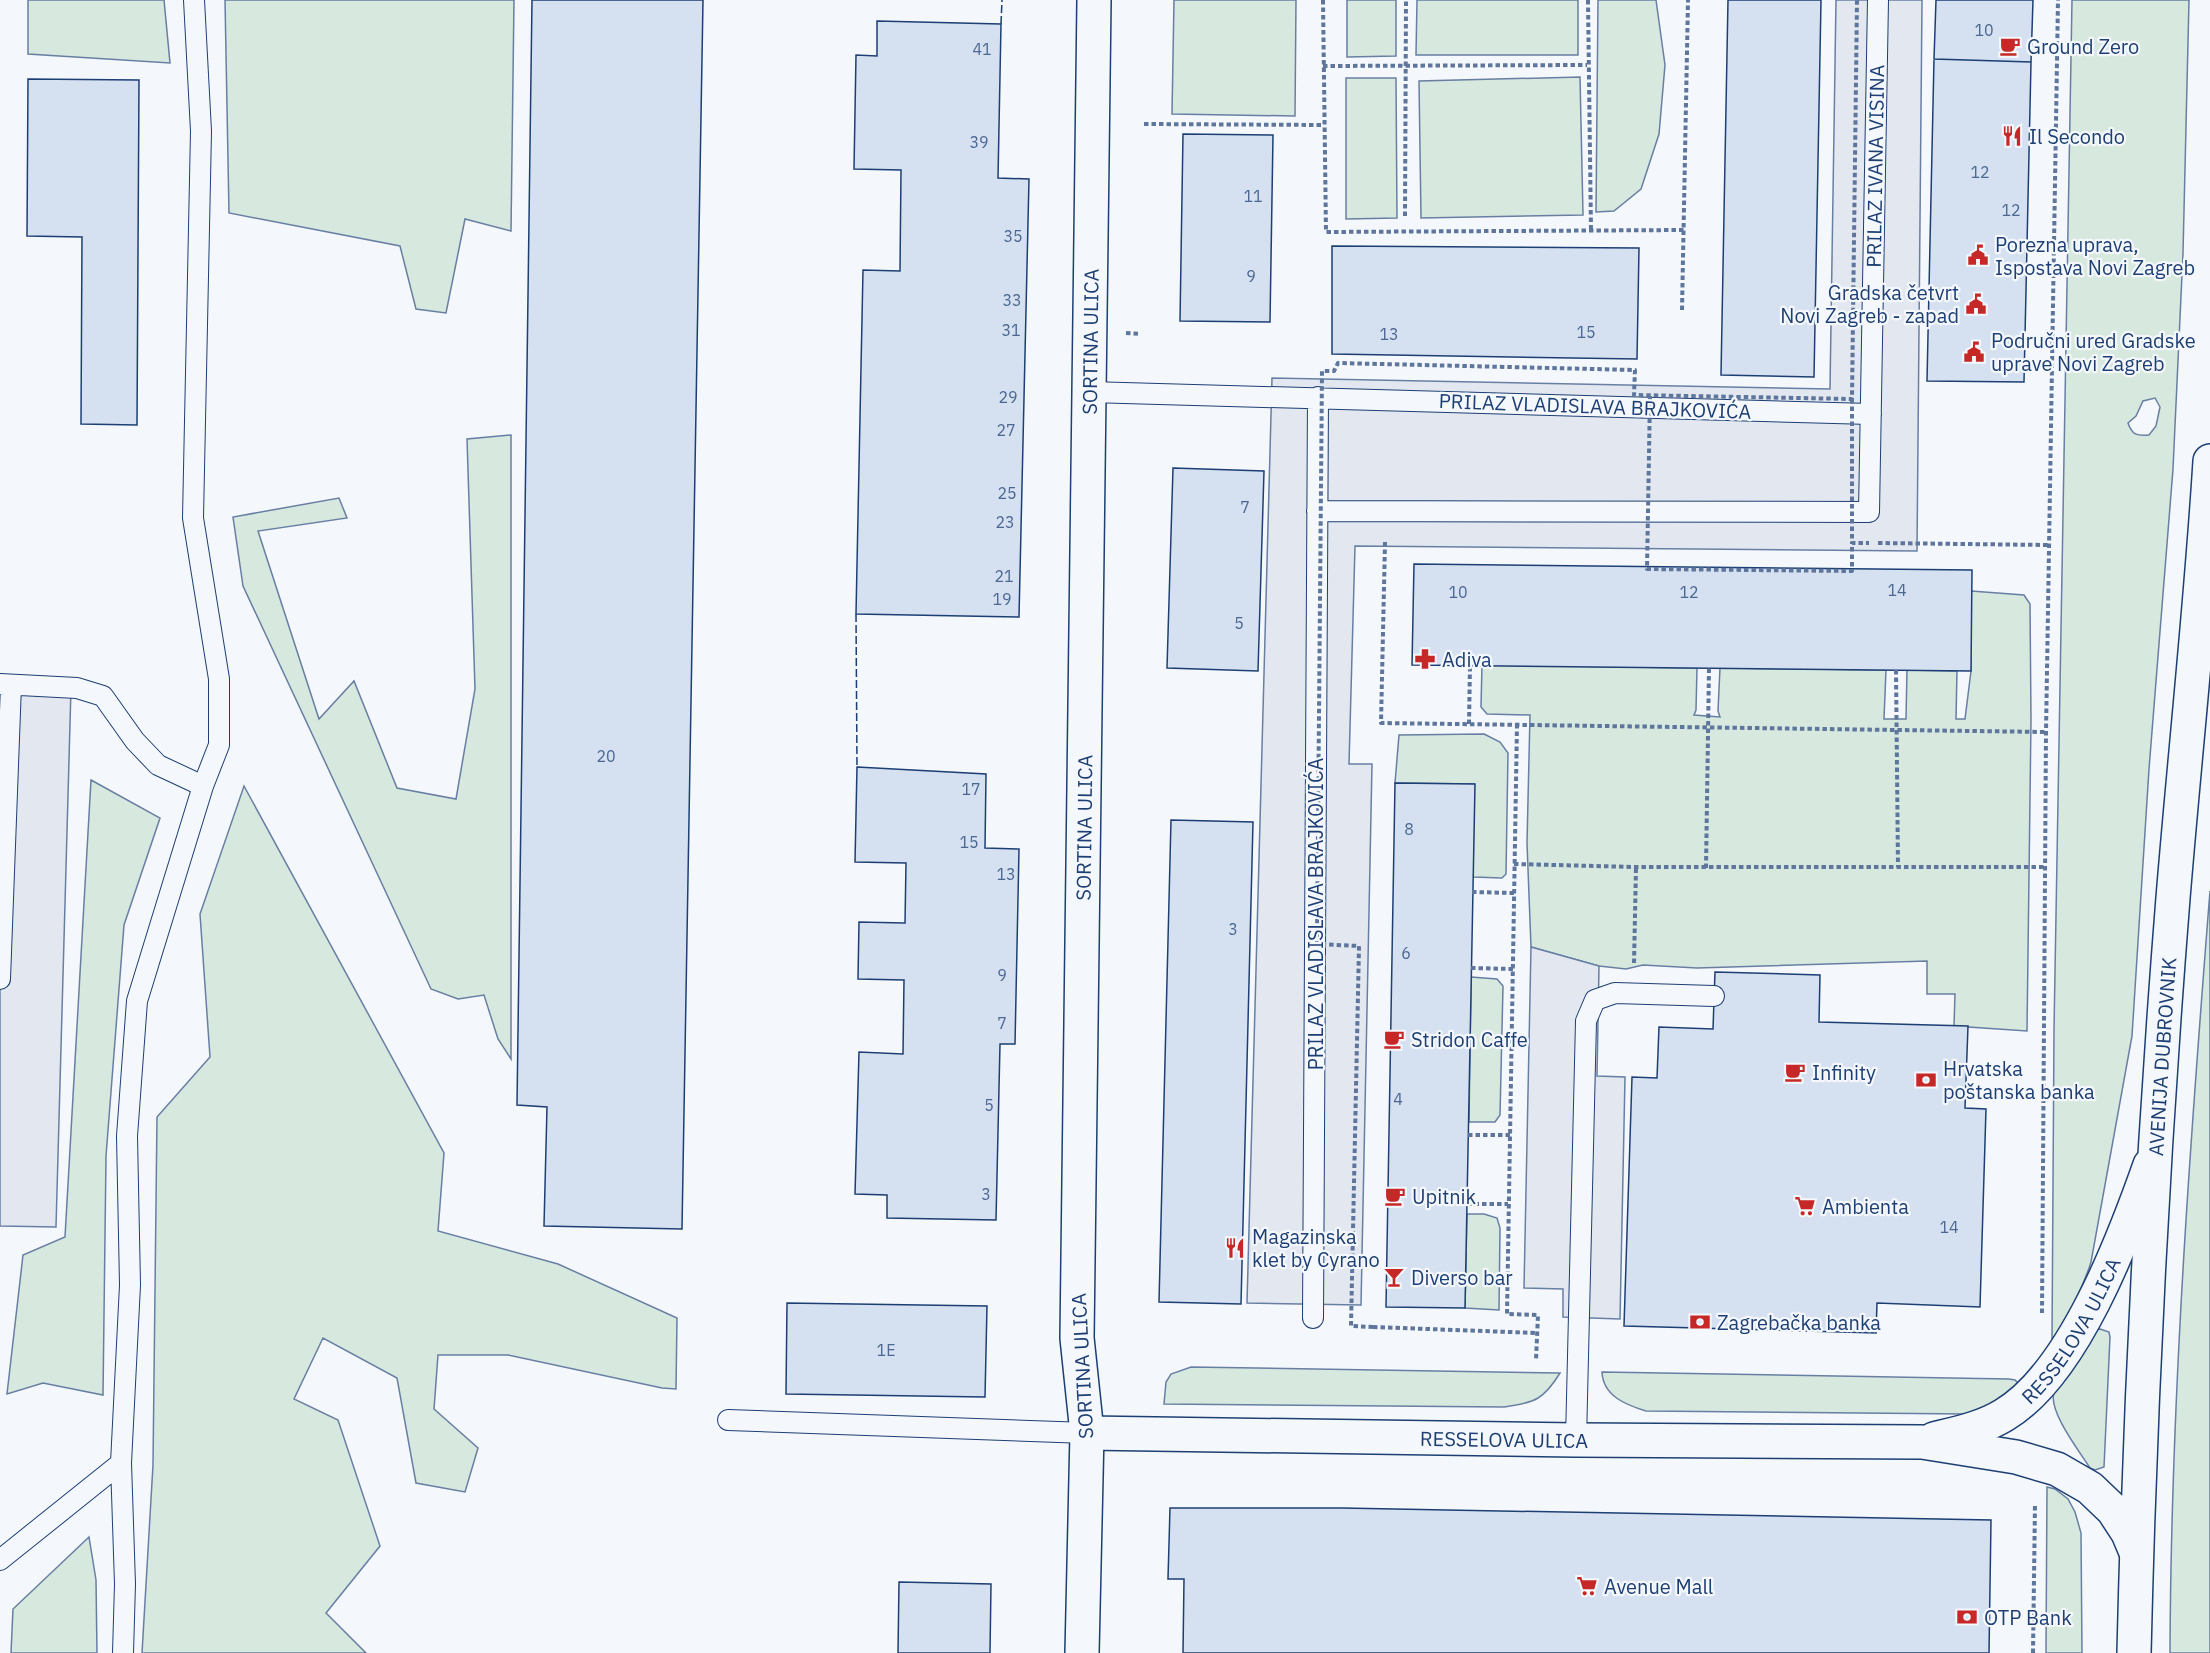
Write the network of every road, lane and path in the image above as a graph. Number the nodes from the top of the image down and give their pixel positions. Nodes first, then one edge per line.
1 (194, 0) edge
2 (1094, 0) edge
3 (1323, 0) edge
4 (1406, 0) edge
5 (1587, 0) edge
6 (1688, 0) edge
7 (1857, 0) edge
8 (1878, 0) edge
9 (2058, 0) edge
10 (1587, 65) junction
11 (1323, 66) junction
12 (1405, 66) junction
13 (1144, 124) dead end
14 (1324, 125) junction
15 (1405, 216) dead end
16 (1684, 230) junction
17 (1591, 231) junction
18 (1682, 310) dead end
19 (1089, 392) junction
20 (1650, 396) junction
21 (1318, 397) junction
22 (1852, 399) junction
23 (1871, 414) junction
24 (2210, 461) edge
25 (1317, 511) junction
26 (1386, 511) junction
27 (1852, 543) junction
28 (2049, 544) junction
29 (1470, 665) dead end
30 (1709, 668) dead end
31 (1896, 670) dead end
32 (6, 684) edge
33 (1469, 724) junction
34 (1517, 724) junction
35 (1708, 728) junction
36 (1897, 730) junction
37 (2046, 732) junction
38 (203, 786) junction
39 (1514, 864) junction
40 (1636, 867) junction
41 (1898, 867) junction
42 (2045, 867) junction
43 (1706, 868) junction
44 (1472, 892) dead end
45 (1514, 893) junction
46 (1471, 968) dead end
47 (1513, 969) junction
48 (0, 979) edge
49 (1633, 993) junction
50 (1714, 996) dead end
51 (1468, 1135) dead end
52 (1510, 1135) junction
53 (2154, 1152) junction
54 (1467, 1204) dead end
55 (1509, 1204) junction
56 (2042, 1314) dead end
57 (1312, 1318) dead end
58 (1537, 1333) junction
59 (1536, 1360) dead end
60 (728, 1420) dead end
61 (1087, 1433) junction
62 (1576, 1440) junction
63 (1922, 1442) junction
64 (121, 1463) junction
65 (2035, 1500) dead end
66 (2136, 1552) junction
67 (0, 1560) edge
68 (123, 1653) edge
69 (1082, 1653) edge
70 (2033, 1653) edge
71 (2134, 1653) edge

1 - 38 lane
2 - 19 street, SORTINA ULICA
3 - 11 path
4 - 12 path
5 - 10 path
6 - 16 path
7 - 22 path, bridge
8 - 23 lane, PRILAZ IVANA VISINA
9 - 28 path
10 - 12 path
10 - 17 path
11 - 12 path
11 - 14 path
12 - 15 path
13 - 14 path
14 - 17 path
16 - 17 path
16 - 18 path
19 - 21 lane, PRILAZ VLADISLAVA BRAJKOVIĆA
19 - 61 street, SORTINA ULICA
20 - 22 path, bridge
20 - 27 path, bridge
20 - 58 path, bridge
21 - 23 lane, PRILAZ VLADISLAVA BRAJKOVIĆA
21 - 25 lane, PRILAZ VLADISLAVA BRAJKOVIĆA
22 - 27 path, bridge
23 - 26 lane, PRILAZ IVANA VISINA
24 - 53 street, AVENIJA DUBROVNIK
25 - 26 lane
25 - 57 lane, PRILAZ VLADISLAVA BRAJKOVIĆA
26 - 33 path
27 - 28 path, bridge
28 - 37 path
29 - 33 path
30 - 35 path
31 - 36 path
32 - 38 lane
32 - 48 lane
33 - 34 path
34 - 35 path
34 - 39 path
35 - 36 path
35 - 43 path
36 - 37 path
36 - 41 path
37 - 42 path
38 - 64 lane
39 - 40 path
39 - 45 path
40 - 43 path
40 - 49 path
41 - 42 path
41 - 43 path
42 - 56 path
44 - 45 path
45 - 47 path
46 - 47 path
47 - 52 path
49 - 50 lane
49 - 62 lane
51 - 52 path
52 - 55 path
53 - 63 street, RESSELOVA ULICA
53 - 66 street, AVENIJA DUBROVNIK
54 - 55 path
55 - 58 path
58 - 59 path
60 - 61 lane
61 - 62 street, RESSELOVA ULICA
61 - 69 street, SORTINA ULICA
62 - 63 street, RESSELOVA ULICA
63 - 66 street, RESSELOVA ULICA
64 - 67 lane
64 - 68 lane
65 - 70 path
66 - 71 street, AVENIJA DUBROVNIK

